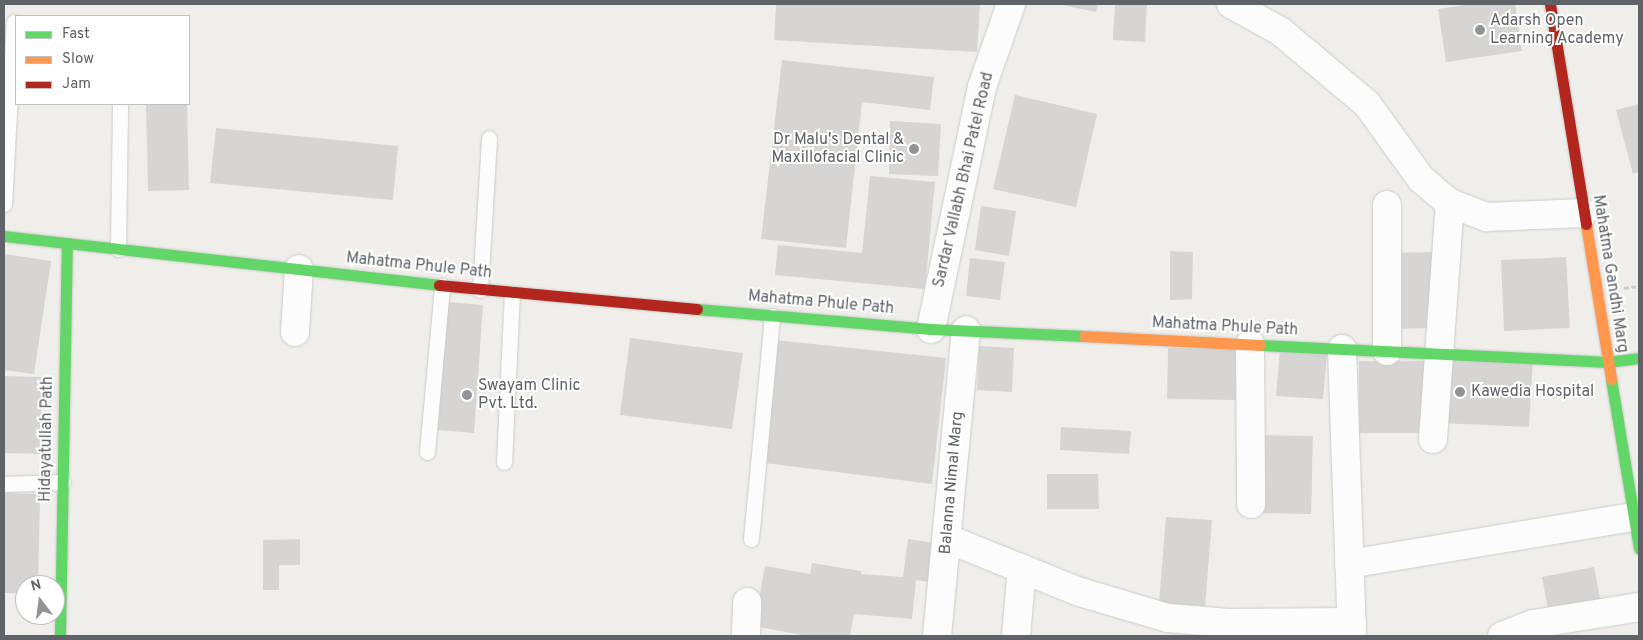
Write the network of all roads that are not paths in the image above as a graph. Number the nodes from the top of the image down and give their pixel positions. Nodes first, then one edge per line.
1 (1011, 4) edge
2 (1231, 4) edge
3 (1550, 4) edge
4 (14, 22) dead end
5 (120, 105) edge
6 (489, 138) dead end
7 (1450, 202) junction
8 (4, 204) edge
9 (1387, 205) dead end
10 (1584, 215) junction
11 (4, 236) edge
12 (67, 243) junction
13 (118, 249) junction
14 (299, 270) junction
15 (442, 286) junction
16 (480, 290) junction
17 (512, 293) junction
18 (772, 316) junction
19 (931, 329) junction
20 (966, 330) junction
21 (295, 332) dead end
22 (1250, 344) junction
23 (1342, 349) junction
24 (1387, 351) junction
25 (1441, 354) junction
26 (1639, 358) edge
27 (1607, 362) junction
28 (1433, 439) dead end
29 (427, 452) dead end
30 (504, 462) dead end
31 (63, 482) junction
32 (4, 484) edge
33 (1251, 504) dead end
34 (1634, 517) junction
35 (751, 538) dead end
36 (948, 539) junction
37 (1639, 549) edge
38 (1350, 564) junction
39 (1022, 568) junction
40 (747, 602) dead end
41 (1639, 607) edge
42 (1168, 627) edge
43 (1352, 629) edge
44 (60, 636) edge
45 (746, 636) edge
46 (937, 636) edge
47 (1016, 636) edge
48 (1502, 636) edge

1 - 19 street, Sardar Vallabh Bhai Patel Road
2 - 7 street
3 - 10 main road, Mahatma Gandhi Marg
4 - 8 lane
5 - 13 lane
6 - 16 lane
7 - 10 street
7 - 25 street
9 - 24 street
10 - 27 main road, Mahatma Gandhi Marg
11 - 12 main road, Mahatma Phule Path
12 - 13 main road, Mahatma Phule Path
12 - 31 main road, Hidayatullah Path
13 - 14 main road, Mahatma Phule Path
14 - 15 main road, Mahatma Phule Path
14 - 21 street
15 - 16 main road, Mahatma Phule Path
15 - 29 lane
16 - 17 main road, Mahatma Phule Path
17 - 18 main road, Mahatma Phule Path
17 - 30 lane
18 - 19 main road, Mahatma Phule Path
18 - 35 lane
19 - 20 main road, Mahatma Phule Path
20 - 22 main road, Mahatma Phule Path
20 - 36 street, Balanna Nimal Marg
22 - 23 main road, Mahatma Phule Path
22 - 33 street
23 - 24 main road, Mahatma Phule Path
23 - 38 street
24 - 25 main road, Mahatma Phule Path
25 - 27 main road, Mahatma Phule Path
25 - 28 street
26 - 27 main road, Mahatma Phule Path
27 - 34 main road, Mahatma Gandhi Marg
31 - 32 lane
31 - 44 main road, Hidayatullah Path
34 - 37 main road, Mahatma Gandhi Marg
34 - 38 street
36 - 39 street
36 - 46 street, Balanna Nimal Marg
38 - 43 street
39 - 42 street
39 - 47 street
40 - 45 street
41 - 48 street
42 - 43 street

